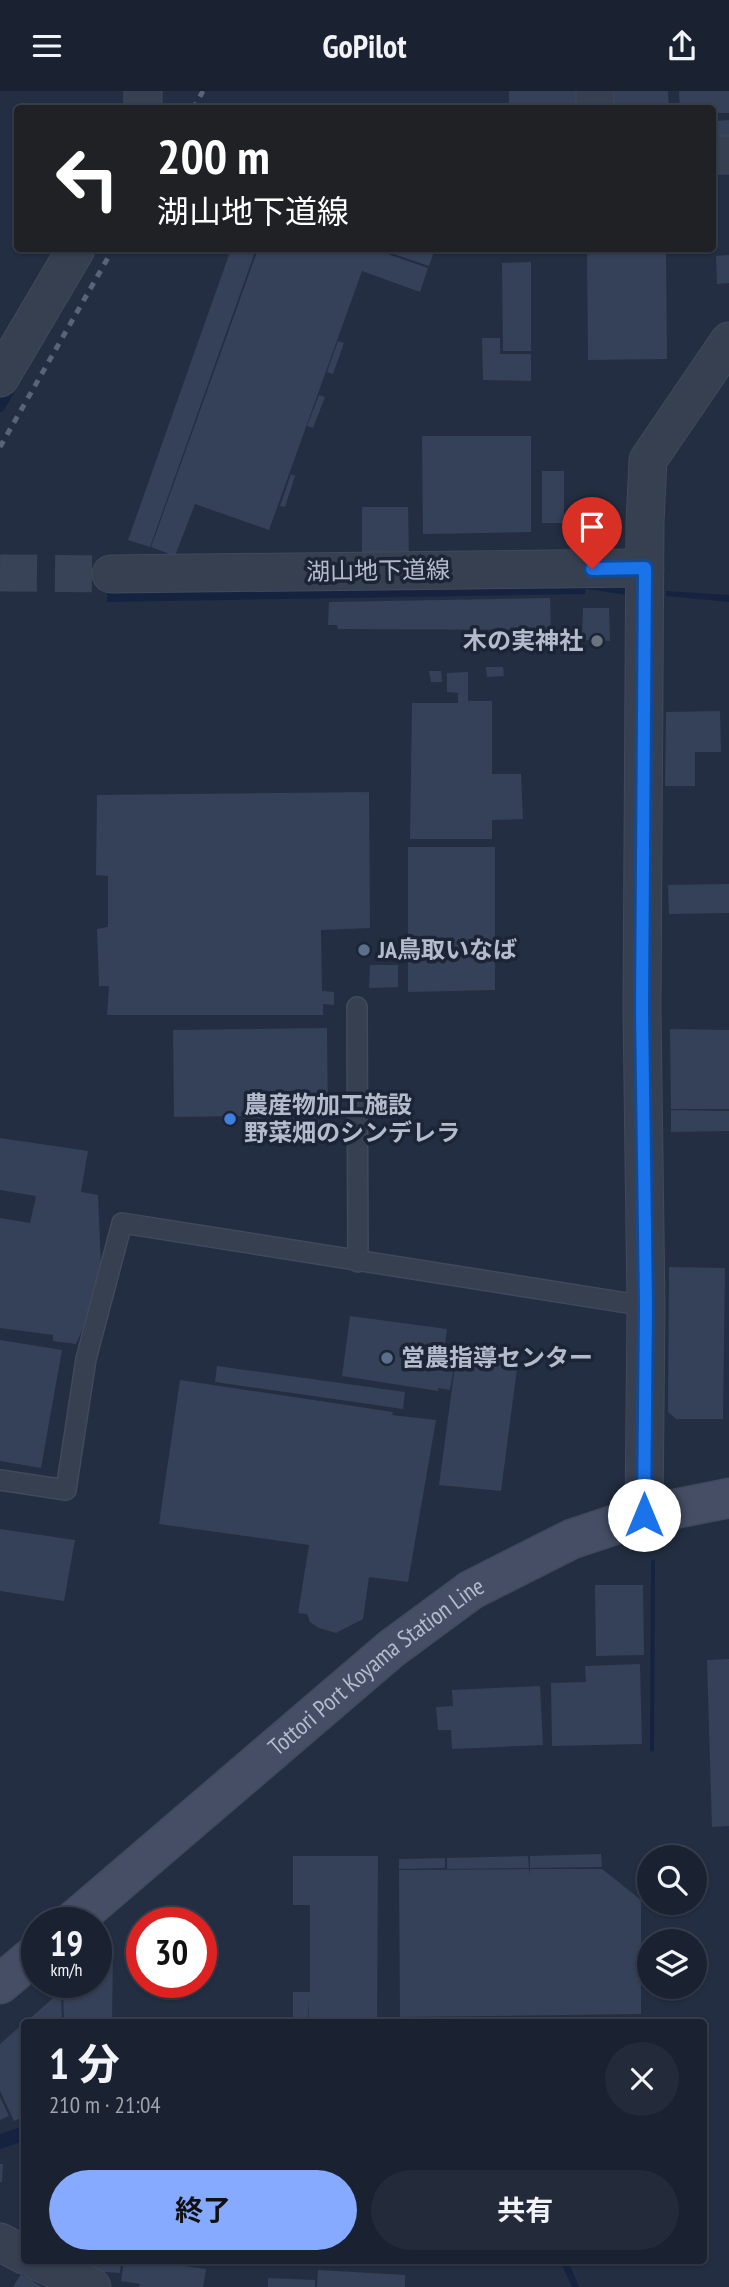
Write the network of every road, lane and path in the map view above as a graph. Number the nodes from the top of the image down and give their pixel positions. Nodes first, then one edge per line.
1 (74, 252) edge
2 (729, 341) edge
3 (0, 378) edge
4 (645, 568) junction
5 (111, 574) tunnel mouth
6 (357, 1007) dead end
7 (358, 1262) junction
8 (646, 1306) junction
9 (0, 1480) edge
10 (729, 1498) edge
11 (644, 1515) junction
12 (90, 1907) edge
13 (21, 1966) edge
14 (0, 1984) edge
15 (0, 2242) edge
16 (21, 2253) edge
17 (43, 2264) edge
18 (92, 2287) edge

1 - 3 street
2 - 4 street
4 - 5 street, 湖山地下道線
4 - 8 street
6 - 7 lane
7 - 8 lane
7 - 9 lane
8 - 11 street
10 - 11 main road, Tottori Port Koyama Station Line
11 - 12 main road, Tottori Port Koyama Station Line
13 - 14 main road
15 - 16 street
17 - 18 street

